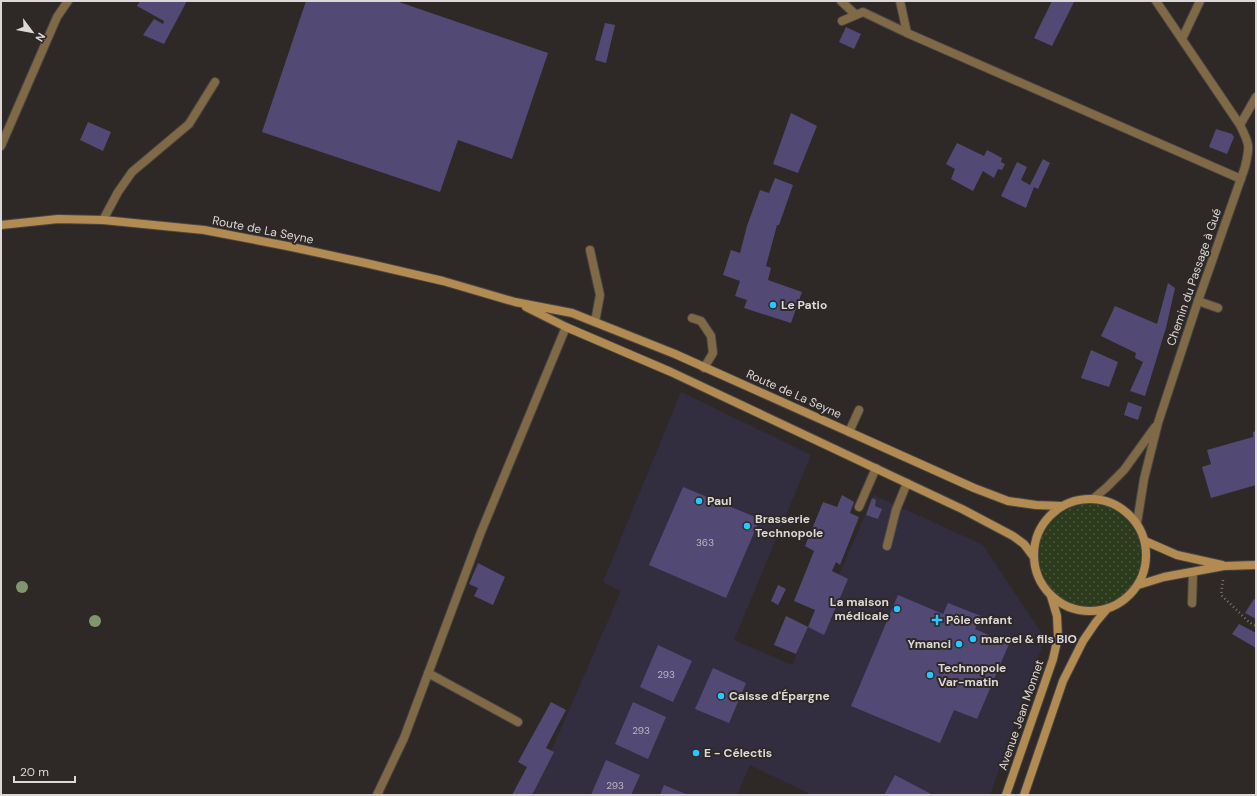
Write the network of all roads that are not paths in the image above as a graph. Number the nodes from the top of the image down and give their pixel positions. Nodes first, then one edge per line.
1 (841, 1) edge
2 (900, 1) edge
3 (1156, 1) edge
4 (1200, 1) edge
5 (65, 2) edge
6 (856, 15) junction
7 (842, 21) dead end
8 (908, 33) junction
9 (1182, 39) junction
10 (215, 82) dead end
11 (1256, 97) edge
12 (1240, 125) junction
13 (1, 146) edge
14 (1241, 179) junction
15 (104, 220) junction
16 (1, 225) edge
17 (590, 250) dead end
18 (1198, 301) junction
19 (515, 302) junction
20 (1218, 308) dead end
21 (692, 318) dead end
22 (595, 322) junction
23 (566, 327) junction
24 (704, 368) junction
25 (859, 410) dead end
26 (1158, 423) junction
27 (849, 432) junction
28 (876, 468) junction
29 (907, 483) junction
30 (1094, 498) junction
31 (1062, 506) junction
32 (859, 507) dead end
33 (1137, 523) junction
34 (1145, 541) junction
35 (887, 546) dead end
36 (1033, 556) junction
37 (1256, 565) edge
38 (1224, 566) junction
39 (1193, 572) junction
40 (1138, 585) junction
41 (1050, 596) junction
42 (1192, 604) dead end
43 (1107, 609) junction
44 (428, 673) junction
45 (518, 722) dead end
46 (377, 795) edge
47 (1006, 795) edge
48 (1024, 795) edge

1 - 6 street
2 - 8 street
3 - 9 street
4 - 9 street
5 - 13 street
6 - 7 street
6 - 8 street
8 - 14 street
9 - 12 street
10 - 15 street
11 - 12 street
12 - 14 street, Chemin du Passage à Gué
14 - 18 street, Chemin du Passage à Gué
15 - 16 main road, Route de La Seyne
15 - 19 main road, Route de La Seyne
17 - 22 street
18 - 20 street
18 - 26 street, Chemin du Passage à Gué
19 - 22 main road, Route de La Seyne
19 - 23 main road, Route de La Seyne
21 - 24 street
22 - 24 main road, Route de La Seyne
23 - 28 main road, Route de La Seyne
23 - 44 street
24 - 27 main road, Route de La Seyne
25 - 27 street
26 - 30 street, Chemin du Passage à Gué
26 - 33 street, Chemin du Passage à Gué
27 - 31 main road, Route de La Seyne
28 - 29 main road, Route de La Seyne
28 - 32 street
29 - 35 street
29 - 36 main road, Route de La Seyne
30 - 31 main road
30 - 33 main road
31 - 36 main road
33 - 34 main road
34 - 38 main road
34 - 40 main road
36 - 41 main road
37 - 38 main road
38 - 39 main road
39 - 40 main road
39 - 42 street
40 - 43 main road
41 - 43 main road
41 - 47 main road, Avenue Jean Monnet
43 - 48 main road
44 - 45 street
44 - 46 street

